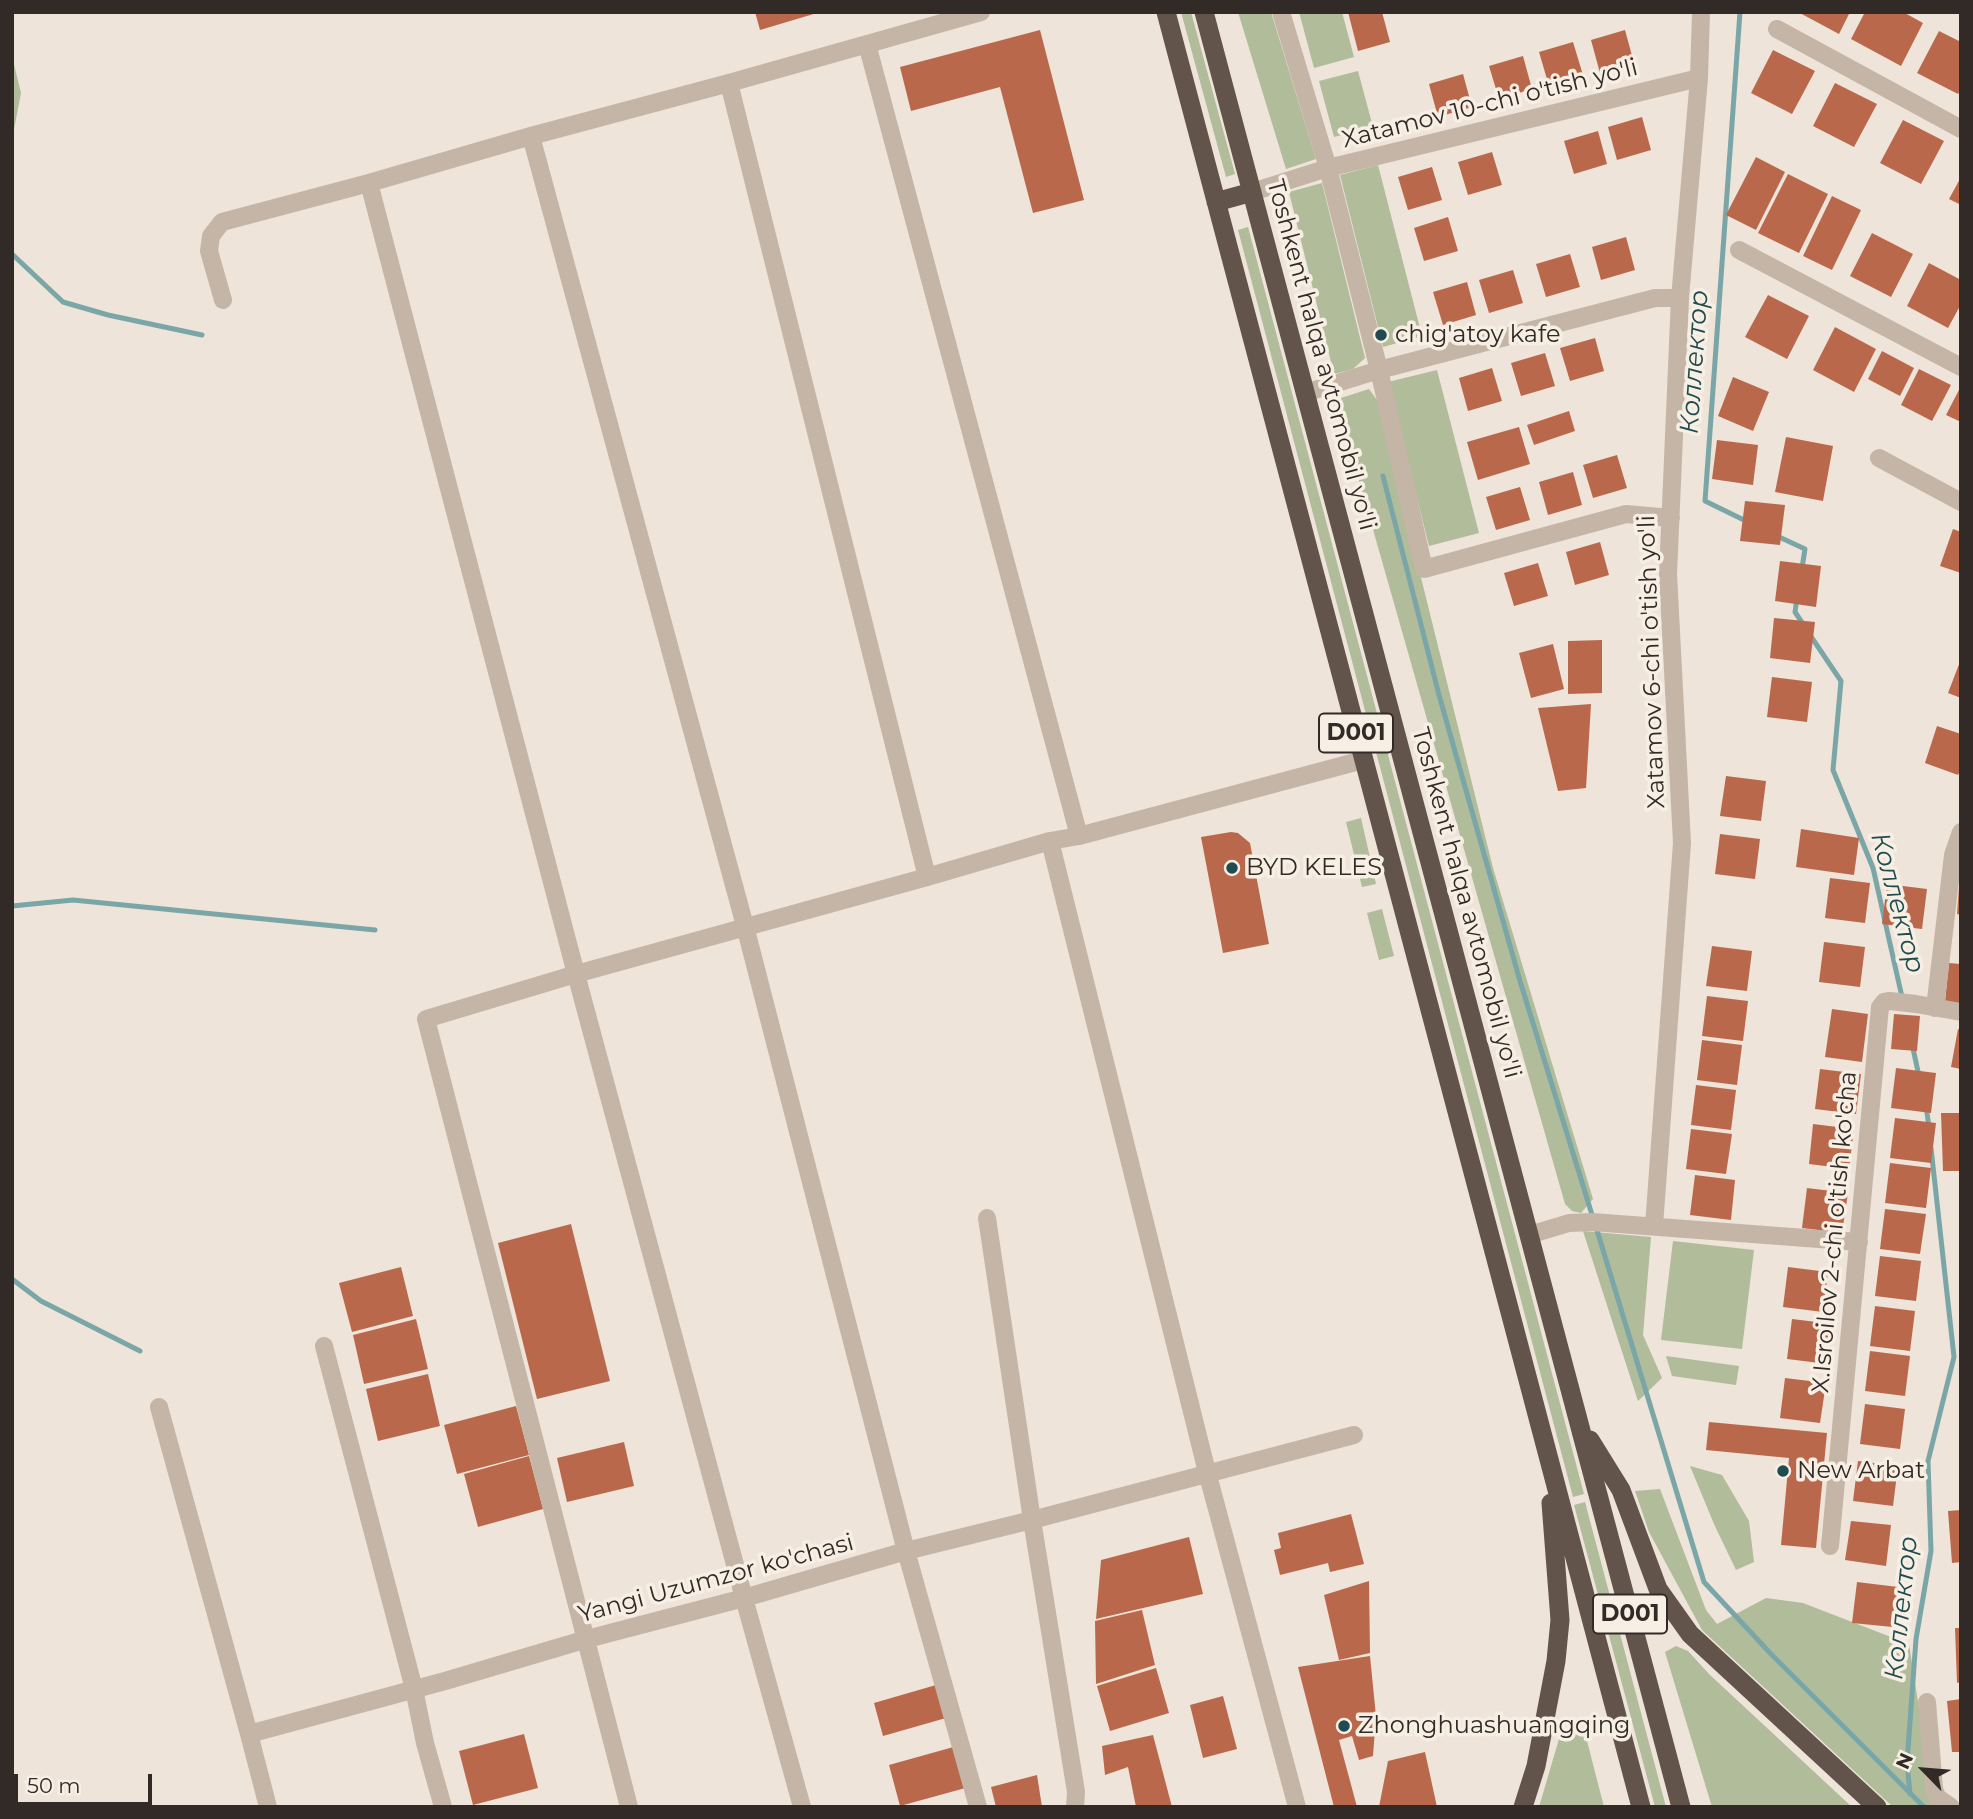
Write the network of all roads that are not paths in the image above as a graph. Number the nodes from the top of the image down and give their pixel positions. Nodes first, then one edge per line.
1 (981, 12) edge
2 (1166, 12) edge
3 (1204, 12) edge
4 (1281, 12) edge
5 (1701, 12) edge
6 (1777, 29) dead end
7 (867, 44) junction
8 (1699, 78) junction
9 (729, 83) junction
10 (1961, 129) edge
11 (531, 135) junction
12 (1328, 169) junction
13 (369, 183) junction
14 (1252, 192) junction
15 (1216, 202) junction
16 (1739, 250) dead end
17 (1680, 298) junction
18 (223, 300) dead end
19 (1961, 367) edge
20 (1379, 370) junction
21 (1305, 393) junction
22 (1879, 458) dead end
23 (1961, 502) edge
24 (1671, 518) junction
25 (1363, 760) junction
26 (1961, 832) edge
27 (1079, 836) junction
28 (1050, 841) junction
29 (927, 877) junction
30 (745, 926) junction
31 (576, 974) junction
32 (1935, 1008) junction
33 (1961, 1012) edge
34 (987, 1218) dead end
35 (1654, 1226) junction
36 (1529, 1235) junction
37 (1859, 1242) junction
38 (324, 1346) dead end
39 (159, 1407) dead end
40 (1579, 1422) junction
41 (1354, 1435) dead end
42 (1547, 1453) junction
43 (1207, 1472) junction
44 (1032, 1520) junction
45 (1830, 1546) dead end
46 (906, 1551) junction
47 (744, 1598) junction
48 (587, 1639) junction
49 (414, 1689) junction
50 (1927, 1702) dead end
51 (249, 1734) junction
52 (268, 1807) edge
53 (443, 1807) edge
54 (629, 1807) edge
55 (802, 1807) edge
56 (978, 1807) edge
57 (1075, 1807) edge
58 (1297, 1807) edge
59 (1523, 1807) edge
60 (1641, 1807) edge
61 (1681, 1807) edge
62 (1877, 1807) edge
63 (1951, 1807) edge

1 - 7 street
2 - 15 highway, D001
3 - 14 highway, Toshkent halqa avtomobil yo'li / D001
4 - 12 street, Xatamov 10-chi o'tish yo'li
5 - 8 street, Xatamov 6-chi o'tish yo'li
6 - 10 street
7 - 9 street
7 - 27 street
8 - 12 street, Xatamov 10-chi o'tish yo'li
8 - 17 street, Xatamov 6-chi o'tish yo'li
9 - 11 street
9 - 29 street
11 - 13 street
11 - 30 street
12 - 14 street
12 - 20 street
13 - 18 street
13 - 31 street
14 - 15 highway
14 - 21 highway, Toshkent halqa avtomobil yo'li / D001
15 - 25 highway, D001
16 - 19 street
17 - 20 street
17 - 24 street, Xatamov 6-chi o'tish yo'li
20 - 21 street
20 - 24 street
21 - 36 highway, Toshkent halqa avtomobil yo'li / D001
22 - 23 street
24 - 35 street, Xatamov 6-chi o'tish yo'li
25 - 27 street
25 - 42 highway, D001
26 - 32 street
27 - 28 street
28 - 29 street
28 - 43 street
29 - 30 street
30 - 31 street
30 - 46 street
31 - 47 street
31 - 48 street
32 - 33 street, X.Isroilov 2-chi o'tish ko'cha
32 - 37 street, X.Isroilov 2-chi o'tish ko'cha
34 - 44 street
35 - 36 street
35 - 37 street
36 - 40 highway, Toshkent halqa avtomobil yo'li / D001
37 - 45 street, X.Isroilov 2-chi o'tish ko'cha
38 - 49 street
39 - 51 street
40 - 61 highway, Toshkent halqa avtomobil yo'li / D001
40 - 62 highway
41 - 43 street, Yangi Uzumzor ko'chasi
42 - 59 highway
42 - 60 highway, D001
43 - 44 street, Yangi Uzumzor ko'chasi
43 - 58 street
44 - 46 street, Yangi Uzumzor ko'chasi
44 - 57 street
46 - 47 street, Yangi Uzumzor ko'chasi
46 - 56 street
47 - 48 street, Yangi Uzumzor ko'chasi
47 - 55 street
48 - 49 street, Yangi Uzumzor ko'chasi
48 - 54 street
49 - 51 street, Yangi Uzumzor ko'chasi
49 - 53 street
50 - 63 street
51 - 52 street

